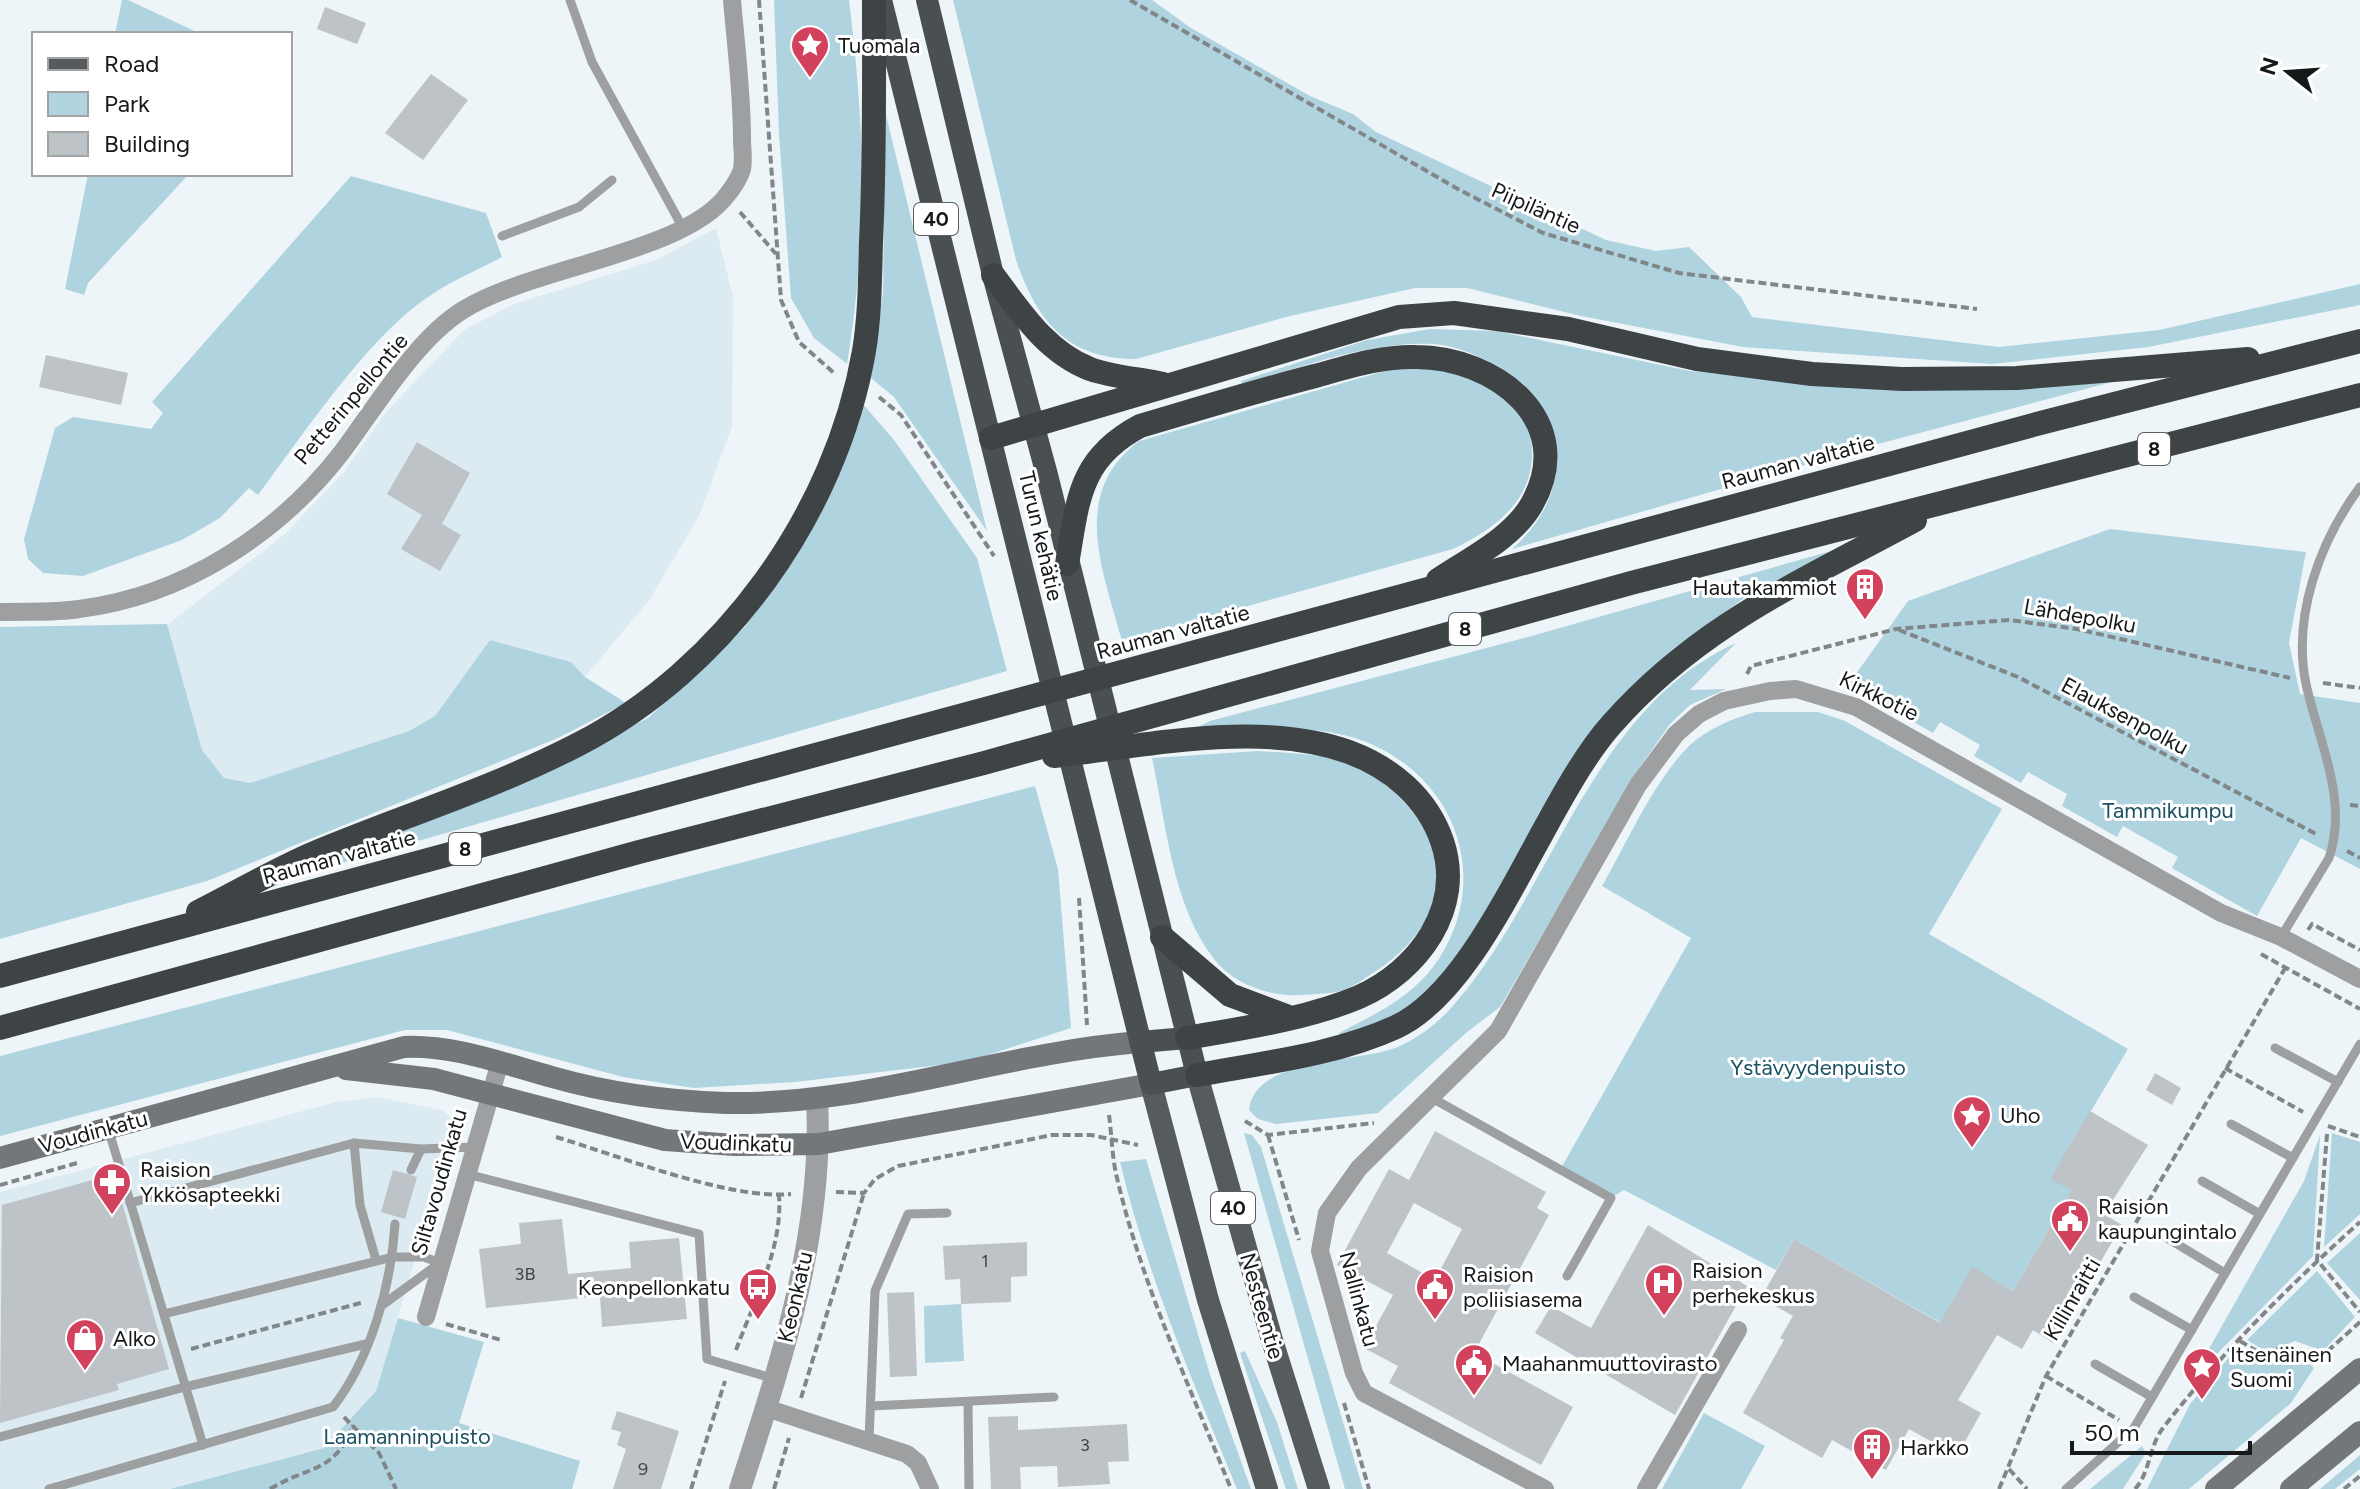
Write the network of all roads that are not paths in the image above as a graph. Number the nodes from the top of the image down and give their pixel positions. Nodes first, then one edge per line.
1 (570, 0) edge
2 (732, 0) edge
3 (874, 0) edge
4 (881, 0) edge
5 (927, 0) edge
6 (612, 180) dead end
7 (683, 228) junction
8 (502, 236) dead end
9 (993, 275) junction
10 (2360, 341) edge
11 (2306, 355) junction
12 (1170, 385) junction
13 (2360, 395) edge
14 (1031, 426) junction
15 (991, 438) junction
16 (2360, 487) edge
17 (1948, 502) junction
18 (1067, 564) junction
19 (1419, 592) junction
20 (0, 612) edge
21 (984, 763) junction
22 (154, 935) junction
23 (1162, 937) junction
24 (2281, 937) junction
25 (0, 976) edge
26 (2360, 979) edge
27 (1288, 1016) junction
28 (0, 1028) edge
29 (1498, 1031) joint
30 (1187, 1038) junction
31 (1140, 1042) junction
32 (2360, 1044) edge
33 (2275, 1048) dead end
34 (500, 1062) junction
35 (325, 1068) junction
36 (1197, 1075) junction
37 (2338, 1082) junction
38 (1151, 1084) junction
39 (490, 1094) junction
40 (1432, 1098) junction
41 (817, 1099) junction
42 (2231, 1124) dead end
43 (108, 1128) junction
44 (354, 1143) junction
45 (819, 1144) junction
46 (475, 1147) junction
47 (421, 1149) junction
48 (0, 1158) edge
49 (2293, 1158) junction
50 (411, 1170) dead end
51 (467, 1174) junction
52 (2202, 1181) dead end
53 (130, 1203) junction
54 (947, 1213) dead end
55 (2260, 1214) junction
56 (395, 1224) dead end
57 (2167, 1238) dead end
58 (393, 1257) junction
59 (376, 1260) junction
60 (440, 1263) junction
61 (2225, 1273) junction
62 (1567, 1276) dead end
63 (2134, 1297) dead end
64 (381, 1306) junction
65 (164, 1314) junction
66 (426, 1317) road end
67 (1738, 1330) dead end
68 (2192, 1330) junction
69 (366, 1344) junction
70 (2095, 1364) dead end
71 (2360, 1369) edge
72 (775, 1379) junction
73 (185, 1387) junction
74 (1054, 1397) dead end
75 (2152, 1397) junction
76 (968, 1404) junction
77 (871, 1406) junction
78 (766, 1408) junction
79 (2360, 1432) edge
80 (0, 1437) edge
81 (869, 1441) junction
82 (203, 1445) junction
83 (49, 1489) edge
84 (740, 1489) edge
85 (930, 1489) edge
86 (969, 1489) edge
87 (1267, 1489) edge
88 (1319, 1489) edge
89 (1545, 1489) edge
90 (1646, 1489) edge
91 (2066, 1489) edge
92 (2216, 1489) edge
93 (2291, 1489) edge

1 - 7 lane
2 - 7 street, Petterinpellontie
3 - 22 highway
4 - 15 highway, Turun kehätie / 40
5 - 9 highway, Turun kehätie / 40
6 - 8 lane
7 - 20 street, Petterinpellontie
9 - 12 highway
9 - 14 highway, Turun kehätie / 40
10 - 11 highway, Rauman valtatie / 8
11 - 12 highway
11 - 19 highway, Rauman valtatie / 8
12 - 14 highway
13 - 17 highway, 8
14 - 15 highway
14 - 18 highway, Turun kehätie / 40
15 - 31 highway, Turun kehätie / 40
16 - 24 lane
17 - 21 highway, 8
17 - 36 highway
18 - 19 highway
18 - 23 highway, Turun kehätie / 40
19 - 22 highway, Rauman valtatie / 8
21 - 27 highway
21 - 28 highway, 8
22 - 25 highway, Rauman valtatie / 8
23 - 27 highway
23 - 30 highway, Turun kehätie / 40
24 - 26 street, Kirkkotie
24 - 29 street, Kirkkotie
27 - 30 highway
29 - 40 street, Nallinkatu
30 - 31 highway
30 - 36 highway, Turun kehätie / 40
31 - 38 highway, Turun kehätie / 40
31 - 41 main road, Voudinkatu
32 - 37 lane
33 - 37 lane
34 - 35 main road, Voudinkatu
34 - 39 street, Siltavoudinkatu
34 - 41 main road, Voudinkatu
35 - 39 main road, Voudinkatu
35 - 43 main road, Voudinkatu
36 - 38 highway
36 - 88 main road, Nesteentie / 40
37 - 49 lane
38 - 45 main road, Voudinkatu
38 - 87 main road, 40
39 - 45 main road, Voudinkatu
39 - 46 street, Siltavoudinkatu
40 - 62 lane
40 - 89 street, Nallinkatu
41 - 45 street, Keonkatu
42 - 49 lane
43 - 48 main road, Voudinkatu
43 - 53 lane
44 - 47 lane
44 - 53 lane
44 - 59 lane
45 - 72 street, Keonkatu
46 - 47 lane
46 - 51 street, Siltavoudinkatu
47 - 50 lane
49 - 55 lane
51 - 60 street, Siltavoudinkatu
51 - 72 lane
52 - 55 lane
53 - 65 lane
54 - 77 lane
55 - 61 lane
56 - 58 lane
57 - 61 lane
58 - 59 lane
58 - 60 lane
58 - 64 lane
59 - 65 lane
60 - 64 lane
60 - 66 street, Siltavoudinkatu
61 - 68 lane
63 - 68 lane
64 - 69 lane
65 - 73 lane
67 - 90 street
68 - 75 lane
69 - 73 lane
69 - 82 lane
70 - 75 lane
71 - 92 main road
72 - 78 street, Keonkatu
73 - 80 lane
73 - 82 lane
74 - 76 lane
75 - 91 lane
76 - 77 lane
76 - 86 lane
77 - 81 lane
78 - 81 street
78 - 84 street, Keonkatu
79 - 93 main road
81 - 85 street
82 - 83 lane

